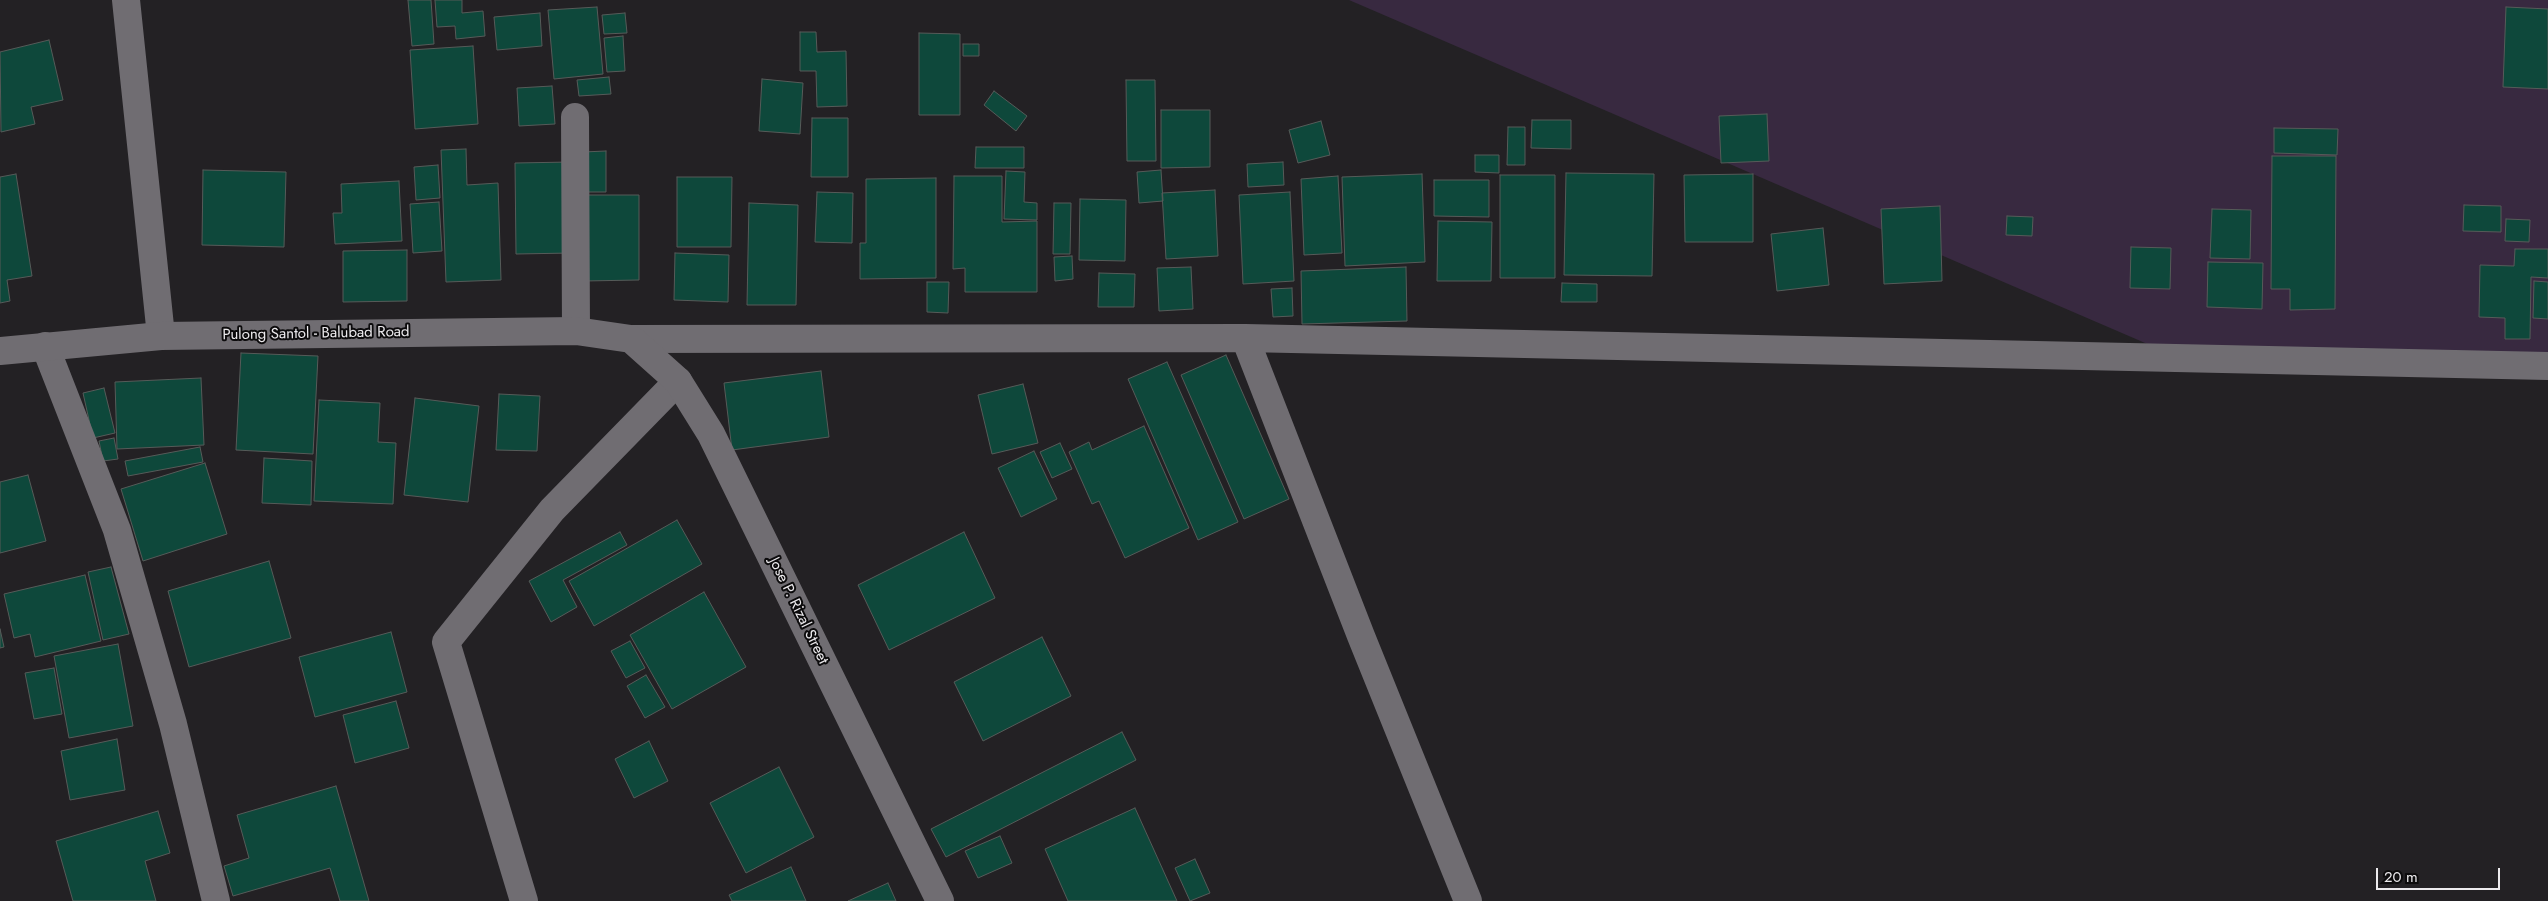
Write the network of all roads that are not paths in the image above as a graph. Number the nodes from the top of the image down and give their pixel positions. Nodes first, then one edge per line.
1 (126, 0) edge
2 (575, 117) dead end
3 (576, 331) junction
4 (161, 336) junction
5 (1244, 338) junction
6 (631, 339) junction
7 (46, 346) junction
8 (0, 351) edge
9 (2548, 366) edge
10 (678, 381) junction
11 (216, 901) edge
12 (524, 901) edge
13 (940, 901) edge
14 (1468, 901) edge

1 - 4 street
2 - 3 street
3 - 4 street, Pulong Santol - Balubad Road
3 - 6 street, Pulong Santol - Balubad Road
4 - 7 street, Pulong Santol - Balubad Road
5 - 6 street, Pulong Santol - Balubad Road
5 - 9 street, Pulong Santol - Balubad Road
5 - 14 street
6 - 10 street, Jose P. Rizal Street
7 - 8 street, Pulong Santol - Balubad Road
7 - 11 street
10 - 12 street
10 - 13 street, Jose P. Rizal Street

